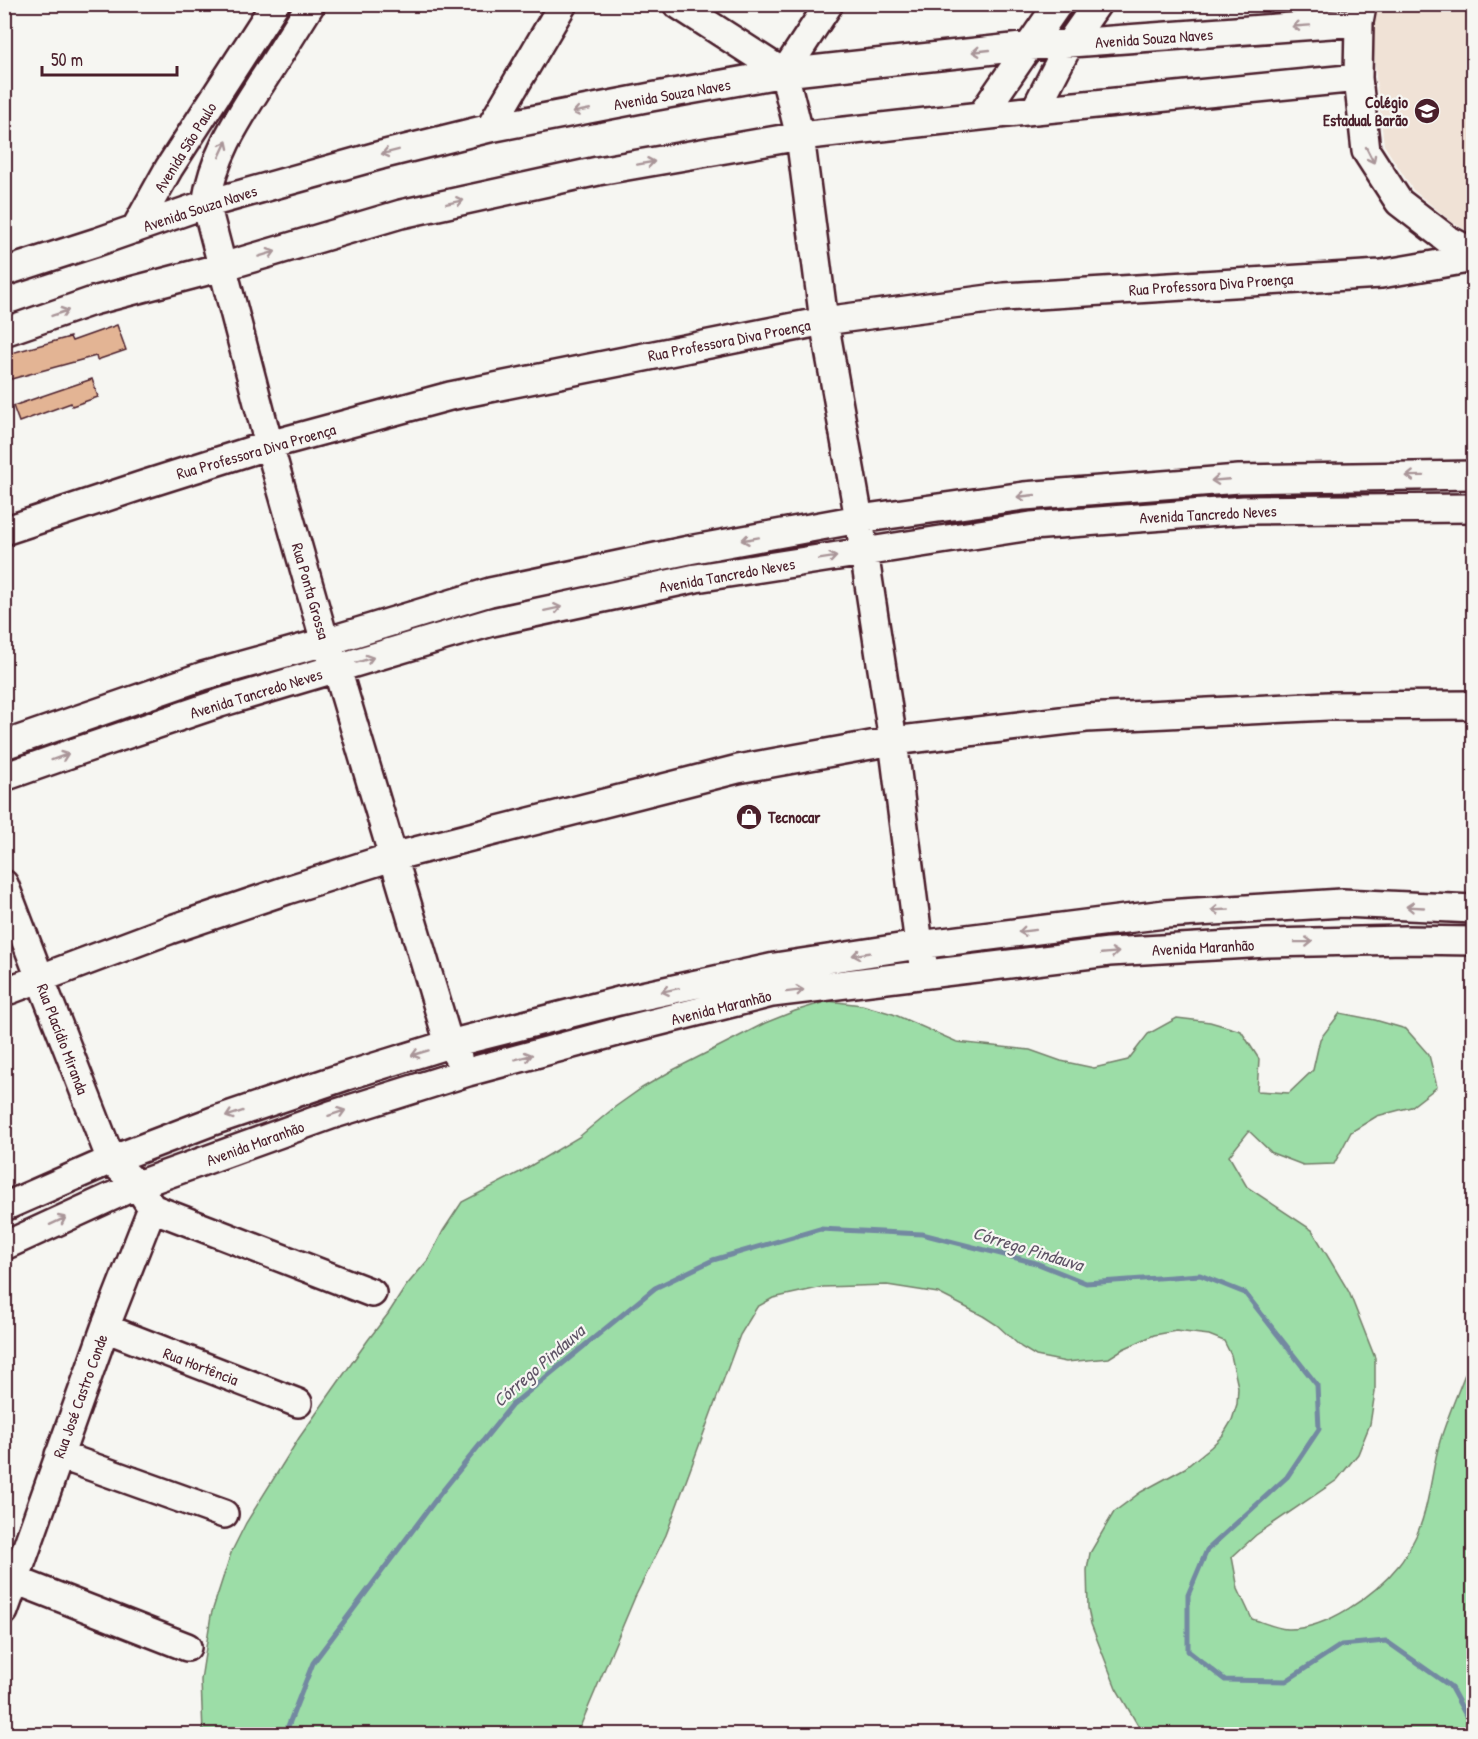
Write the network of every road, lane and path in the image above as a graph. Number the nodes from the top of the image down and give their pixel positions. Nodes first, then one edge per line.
1 (276, 4) edge
2 (311, 4) edge
3 (563, 4) edge
4 (676, 4) edge
5 (829, 4) edge
6 (1058, 4) edge
7 (1097, 4) edge
8 (1361, 13) edge
9 (1069, 44) junction
10 (1030, 46) junction
11 (784, 73) junction
12 (1358, 78) junction
13 (1035, 110) junction
14 (981, 116) junction
15 (490, 128) junction
16 (800, 136) junction
17 (206, 204) junction
18 (135, 230) junction
19 (1473, 252) edge
20 (1473, 258) edge
21 (222, 267) junction
22 (4, 272) edge
23 (824, 321) junction
24 (4, 332) edge
25 (269, 445) junction
26 (1473, 475) edge
27 (1473, 508) edge
28 (859, 519) junction
29 (4, 531) edge
30 (864, 552) junction
31 (325, 642) junction
32 (337, 669) junction
33 (1473, 705) edge
34 (893, 741) junction
35 (4, 745) edge
36 (4, 777) edge
37 (392, 857) junction
38 (4, 884) edge
39 (1473, 909) edge
40 (1473, 941) edge
41 (919, 945) junction
42 (927, 975) junction
43 (40, 978) junction
44 (4, 992) edge
45 (449, 1044) junction
46 (468, 1072) junction
47 (111, 1160) junction
48 (137, 1185) junction
49 (4, 1207) edge
50 (152, 1208) junction
51 (4, 1246) edge
52 (372, 1293) dead end
53 (105, 1328) junction
54 (298, 1403) dead end
55 (59, 1455) junction
56 (224, 1514) dead end
57 (15, 1581) junction
58 (4, 1611) edge
59 (187, 1647) dead end

1 - 18 street, Avenida São Paulo
17 -> 2 street, Avenida São Paulo
3 - 15 street
4 - 11 street
5 - 11 street
6 - 10 street
7 - 9 street
8 -> 9 street, Avenida Souza Naves
8 - 12 street
9 - 10 street, Avenida Souza Naves
9 - 13 street
10 -> 11 street, Avenida Souza Naves
10 - 14 street
11 -> 15 street, Avenida Souza Naves
11 - 16 street
12 - 13 street
12 -> 19 street
13 - 14 street
14 - 16 street
15 -> 17 street, Avenida Souza Naves
21 -> 16 street
16 - 23 street
17 - 18 street, Avenida Souza Naves
17 - 21 street, Rua Ponta Grossa
18 - 22 street, Avenida Souza Naves
20 - 23 street, Rua Professora Diva Proença
24 -> 21 street
21 - 25 street, Rua Ponta Grossa
23 - 25 street, Rua Professora Diva Proença
23 - 28 street
25 - 29 street, Rua Professora Diva Proença
25 - 31 street, Rua Ponta Grossa
26 -> 28 street, Avenida Tancredo Neves
27 - 30 street, Avenida Tancredo Neves
28 - 30 street
28 -> 31 street, Avenida Tancredo Neves
32 -> 30 street, Avenida Tancredo Neves
30 - 34 street
31 - 32 street, Rua Ponta Grossa
31 - 35 street, Avenida Tancredo Neves
36 -> 32 street, Avenida Tancredo Neves
32 - 37 street, Rua Ponta Grossa
33 - 34 street
34 - 37 street
34 - 41 street
37 - 43 street
37 - 45 street, Rua Ponta Grossa
38 - 43 street, Rua Placídio Miranda
39 -> 41 street, Avenida Maranhão
42 -> 40 street, Avenida Maranhão
41 - 42 street
41 -> 45 street, Avenida Maranhão
46 -> 42 street, Avenida Maranhão
43 - 44 street
43 - 47 street, Rua Placídio Miranda
45 - 46 street, Rua Ponta Grossa
45 -> 47 street, Avenida Maranhão
48 -> 46 street, Avenida Maranhão
47 - 48 street, Rua Placídio Miranda
47 - 49 street, Avenida Maranhão
48 - 50 street
51 -> 48 street, Avenida Maranhão
50 - 52 street
50 - 53 street, Rua José Castro Conde
53 - 54 street, Rua Hortência
53 - 55 street, Rua José Castro Conde
55 - 56 street
55 - 57 street, Rua José Castro Conde
57 - 58 street, Rua José Castro Conde
57 - 59 street

